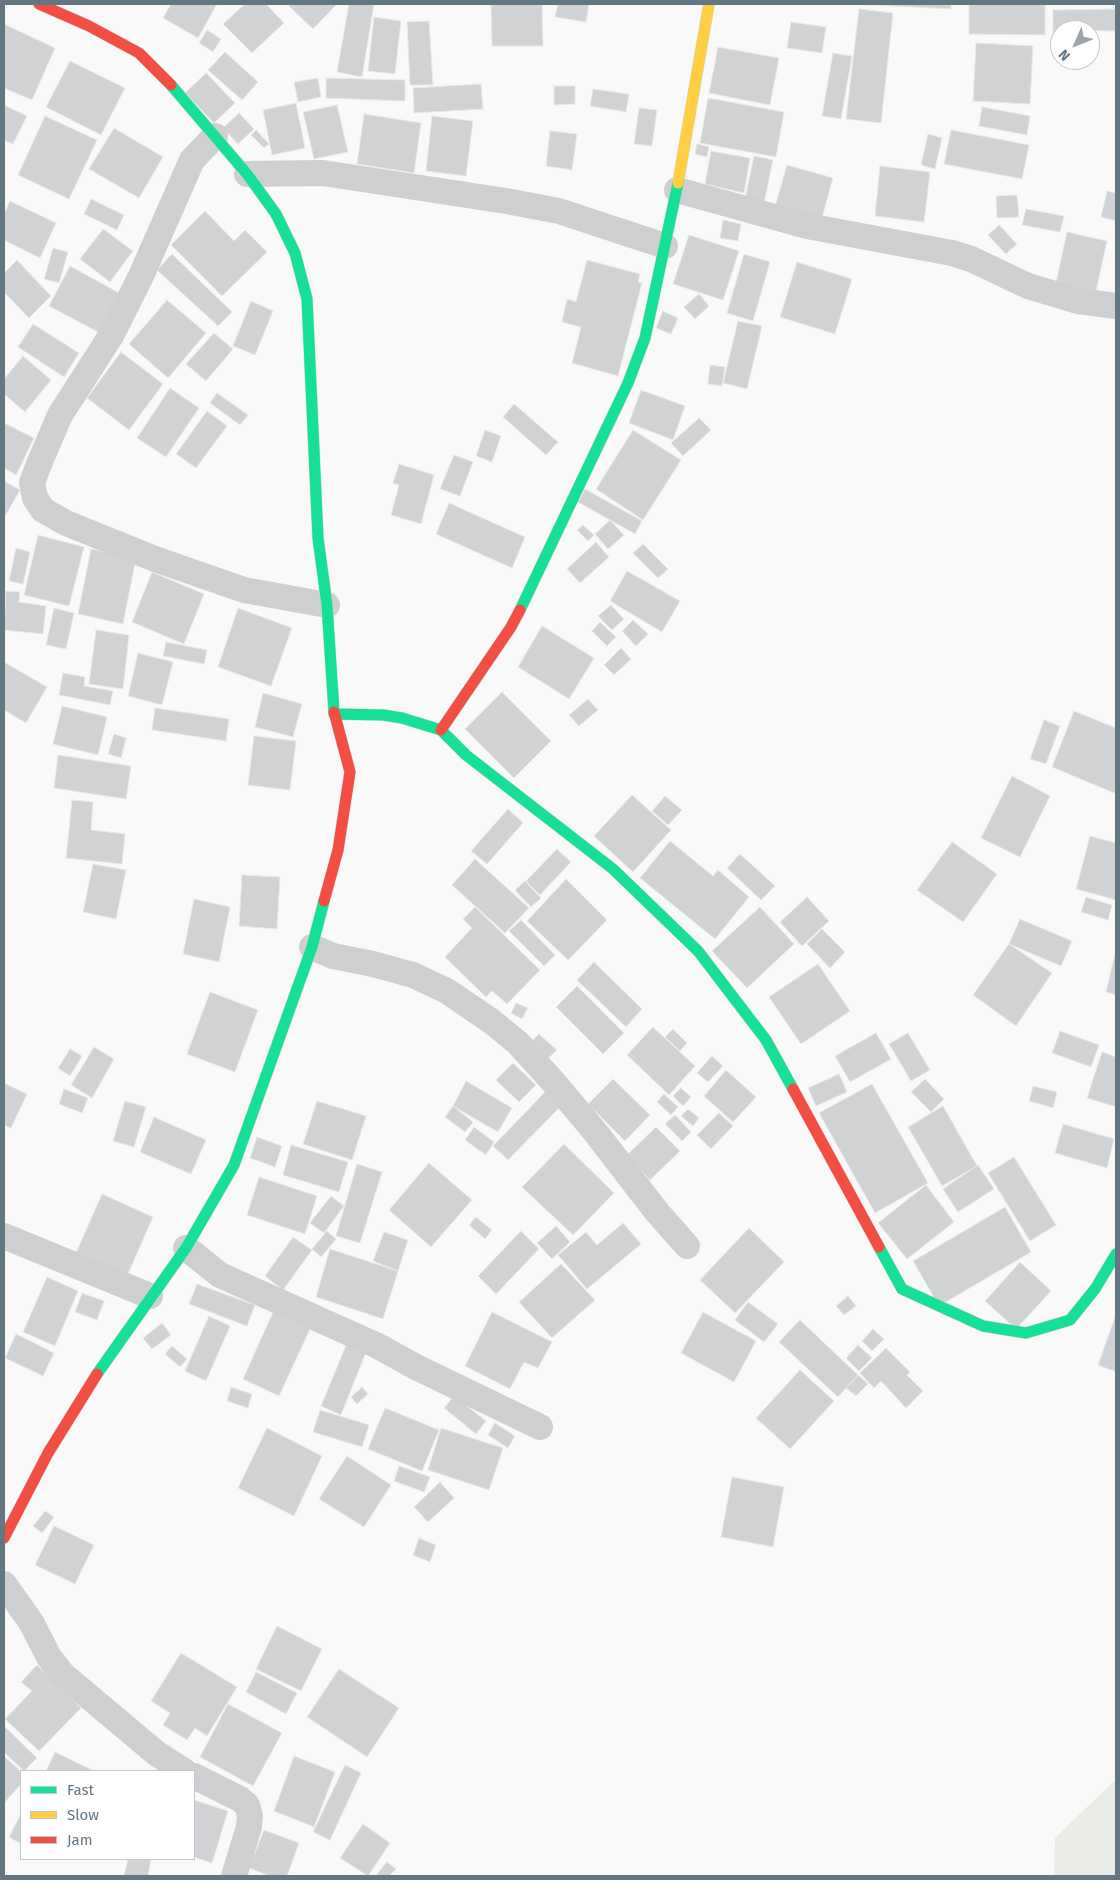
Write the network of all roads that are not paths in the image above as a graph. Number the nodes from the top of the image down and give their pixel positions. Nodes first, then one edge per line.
1 (39, 4) edge
2 (709, 4) edge
3 (215, 136) junction
4 (247, 174) junction
5 (677, 190) junction
6 (665, 246) junction
7 (1116, 306) edge
8 (327, 605) junction
9 (334, 714) junction
10 (441, 730) junction
11 (312, 946) junction
12 (4, 1236) edge
13 (687, 1246) dead end
14 (186, 1248) junction
15 (1116, 1254) edge
16 (150, 1296) junction
17 (540, 1427) dead end
18 (4, 1538) edge
19 (4, 1584) edge
20 (182, 1770) edge
21 (195, 1776) edge
22 (234, 1876) edge

1 - 3 street
2 - 5 street
3 - 4 street
3 - 8 street
4 - 6 street
4 - 8 street
5 - 6 street
5 - 7 street
6 - 10 street
8 - 9 street
9 - 10 street
9 - 11 street
10 - 15 street
11 - 13 street
11 - 14 street
12 - 16 street
14 - 16 street
14 - 17 street
16 - 18 street
19 - 20 street
21 - 22 street

